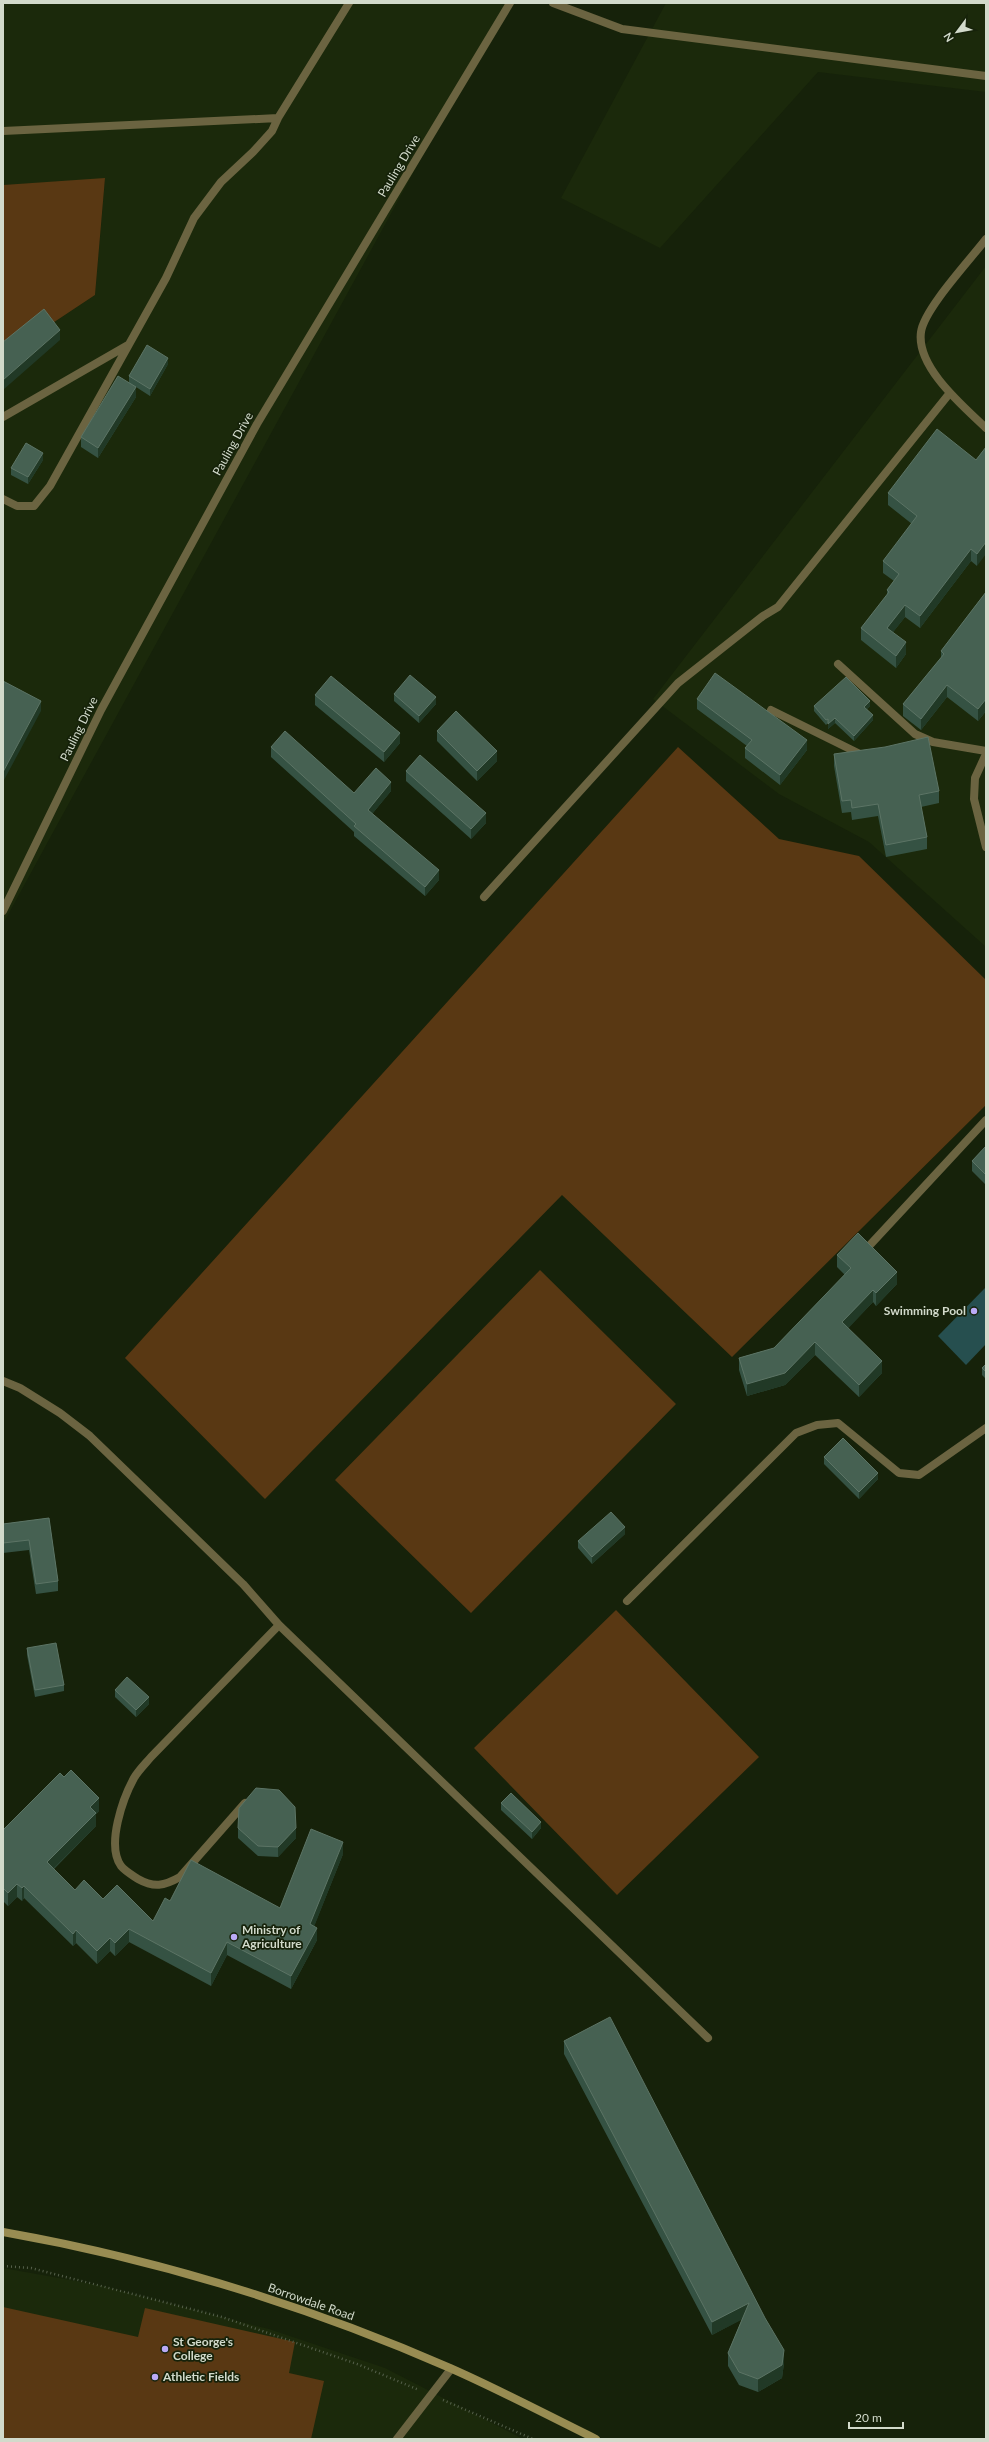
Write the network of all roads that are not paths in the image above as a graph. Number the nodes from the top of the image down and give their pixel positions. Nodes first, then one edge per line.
1 (349, 3) edge
2 (510, 3) edge
3 (553, 3) edge
4 (986, 76) edge
5 (278, 118) junction
6 (3, 131) edge
7 (986, 239) edge
8 (128, 345) junction
9 (949, 394) junction
10 (3, 417) edge
11 (986, 428) edge
12 (3, 499) edge
13 (838, 664) dead end
14 (771, 710) dead end
15 (933, 742) junction
16 (918, 745) edge
17 (986, 751) edge
18 (986, 754) edge
19 (869, 755) edge
20 (986, 847) edge
21 (484, 898) dead end
22 (3, 911) edge
23 (986, 1120) edge
24 (869, 1246) edge
25 (3, 1381) edge
26 (986, 1428) edge
27 (627, 1601) dead end
28 (279, 1625) junction
29 (252, 1795) edge
30 (708, 2038) dead end
31 (3, 2232) edge
32 (451, 2369) junction
33 (397, 2439) edge
34 (596, 2439) edge

1 - 5 street
2 - 22 street, Pauling Drive
3 - 4 street
5 - 6 street
5 - 8 street
7 - 9 street
8 - 10 street
8 - 12 street
9 - 11 street
9 - 21 street
13 - 15 street
14 - 19 street
15 - 16 street
15 - 17 street
18 - 20 street
23 - 24 street
25 - 28 street
26 - 27 street
28 - 29 street
28 - 30 street
31 - 32 main road, Borrowdale Road
32 - 33 street
32 - 34 main road, Borrowdale Road

